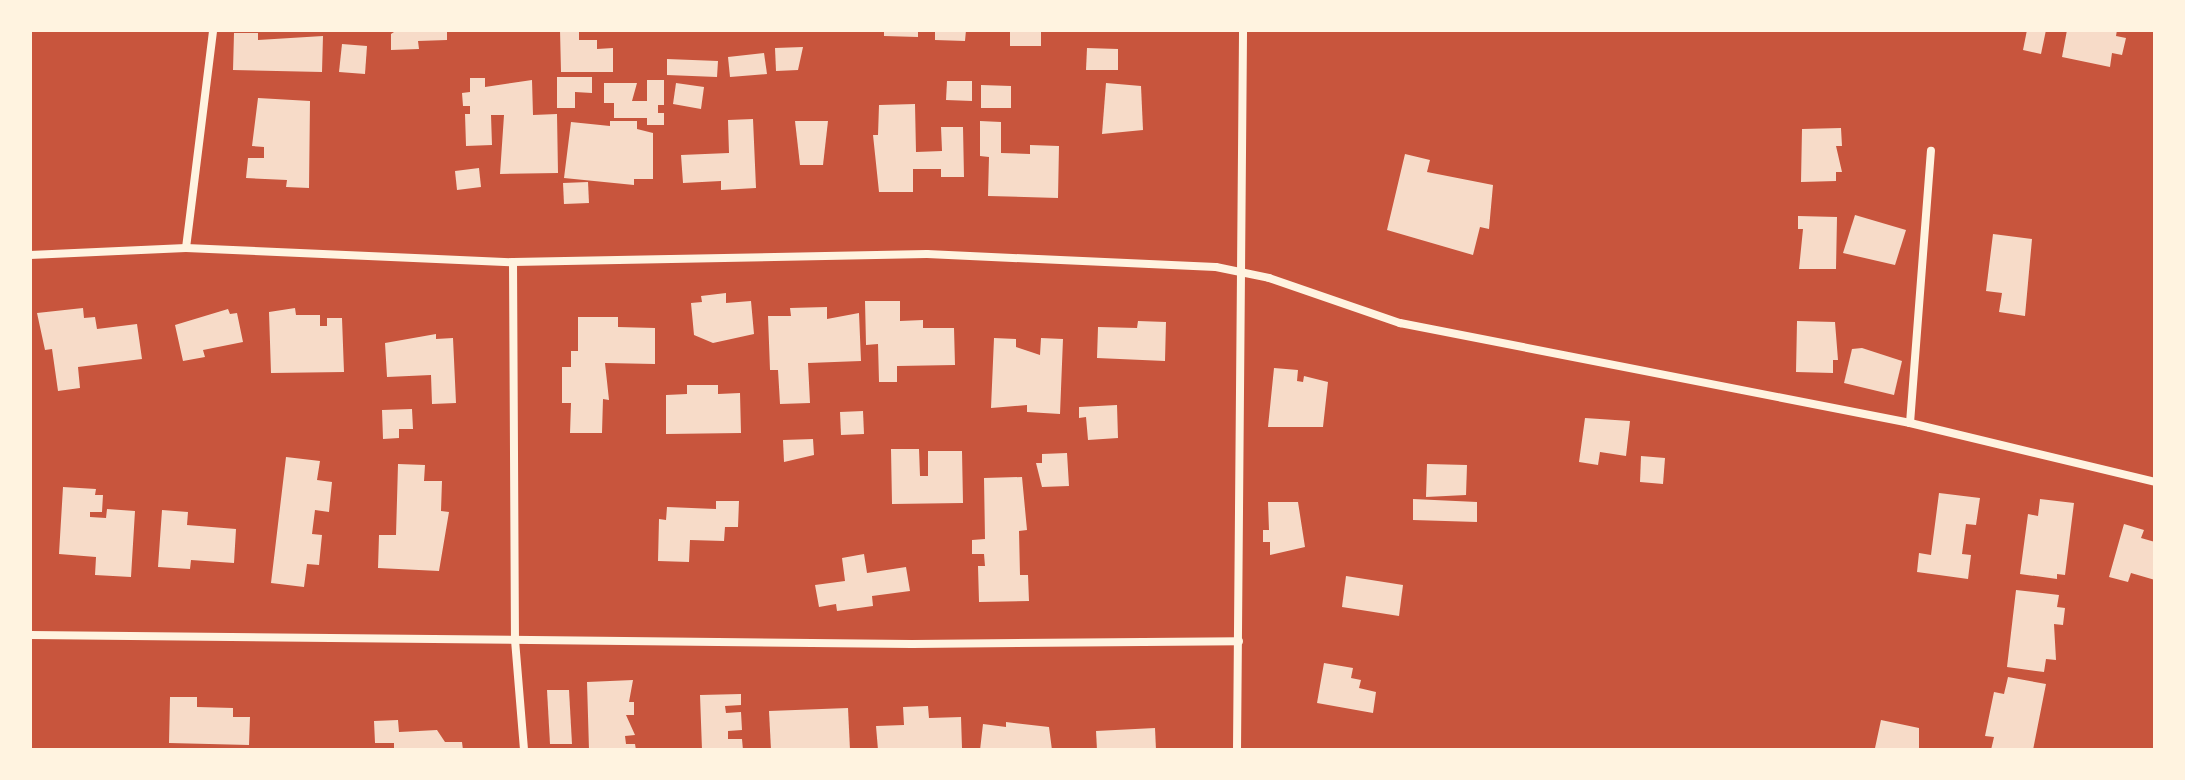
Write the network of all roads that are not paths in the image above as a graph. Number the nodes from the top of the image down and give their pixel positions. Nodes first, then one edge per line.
1 (213, 30) edge
2 (1243, 30) edge
3 (1931, 151) dead end
4 (186, 248) junction
5 (30, 255) edge
6 (513, 262) junction
7 (1242, 272) junction
8 (1910, 423) junction
9 (2155, 482) edge
10 (30, 635) edge
11 (515, 640) junction
12 (1239, 641) junction
13 (524, 750) edge
14 (1237, 750) edge

1 - 4 street
2 - 7 street
3 - 8 street
4 - 5 street
4 - 6 street
6 - 7 street
6 - 11 street
7 - 8 street
7 - 12 street
8 - 9 street
10 - 11 street
11 - 12 street
11 - 13 street
12 - 14 street

